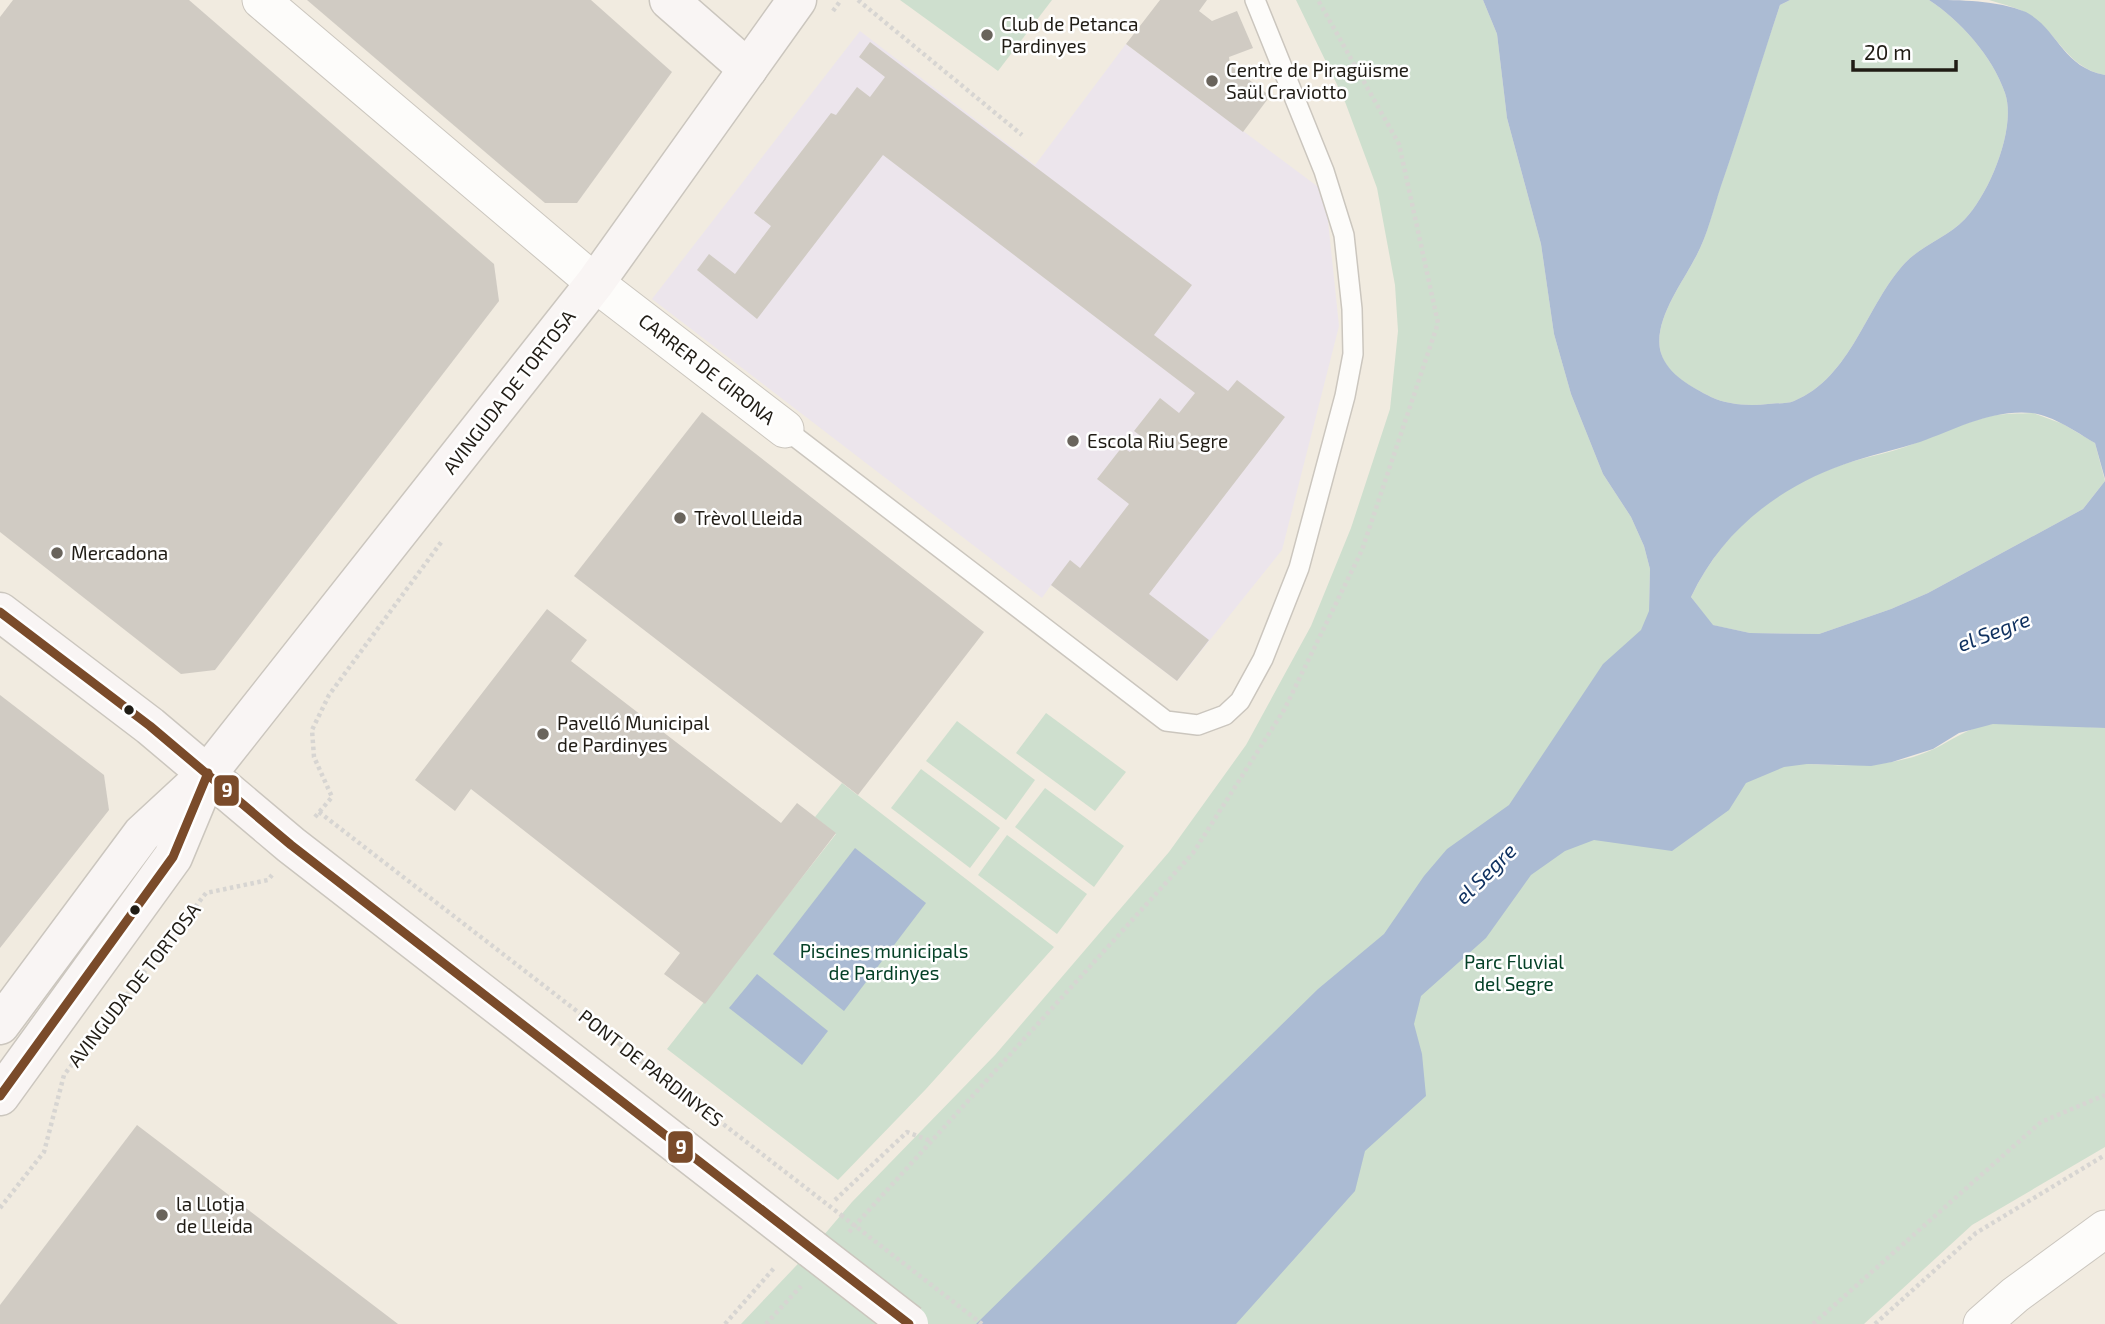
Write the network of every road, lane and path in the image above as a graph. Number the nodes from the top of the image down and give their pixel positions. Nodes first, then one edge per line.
1 (261, 0) edge
2 (668, 0) edge
3 (797, 0) edge
4 (858, 0) edge
5 (1255, 0) edge
6 (748, 69) junction
7 (1022, 135) dead end
8 (595, 283) junction
9 (785, 429) joint
10 (0, 612) edge
11 (208, 774) junction
12 (319, 812) dead end
13 (268, 880) dead end
14 (0, 1025) edge
15 (2105, 1095) edge
16 (0, 1096) edge
17 (932, 1141) dead end
18 (2105, 1155) edge
19 (835, 1200) dead end
20 (0, 1208) edge
21 (2105, 1229) edge
22 (775, 1267) dead end
23 (725, 1324) edge
24 (909, 1324) edge
25 (982, 1324) edge
26 (1813, 1324) edge
27 (1875, 1324) edge
28 (1982, 1324) edge

1 - 8 street, CARRER DE GIRONA
2 - 6 street
3 - 6 street, AVINGUDA DE TORTOSA
4 - 7 path
5 - 9 lane, CARRER DE GIRONA
6 - 8 street, AVINGUDA DE TORTOSA
8 - 9 street, CARRER DE GIRONA
8 - 11 street, AVINGUDA DE TORTOSA
10 - 11 street
11 - 14 street, AVINGUDA DE TORTOSA
11 - 16 street, AVINGUDA DE TORTOSA
11 - 24 street, bridge
12 - 25 path, PONT DE PARDINYES, bridge
13 - 20 path, AVINGUDA DE TORTOSA
15 - 26 path
17 - 19 path
18 - 27 path
21 - 28 street
22 - 23 path

